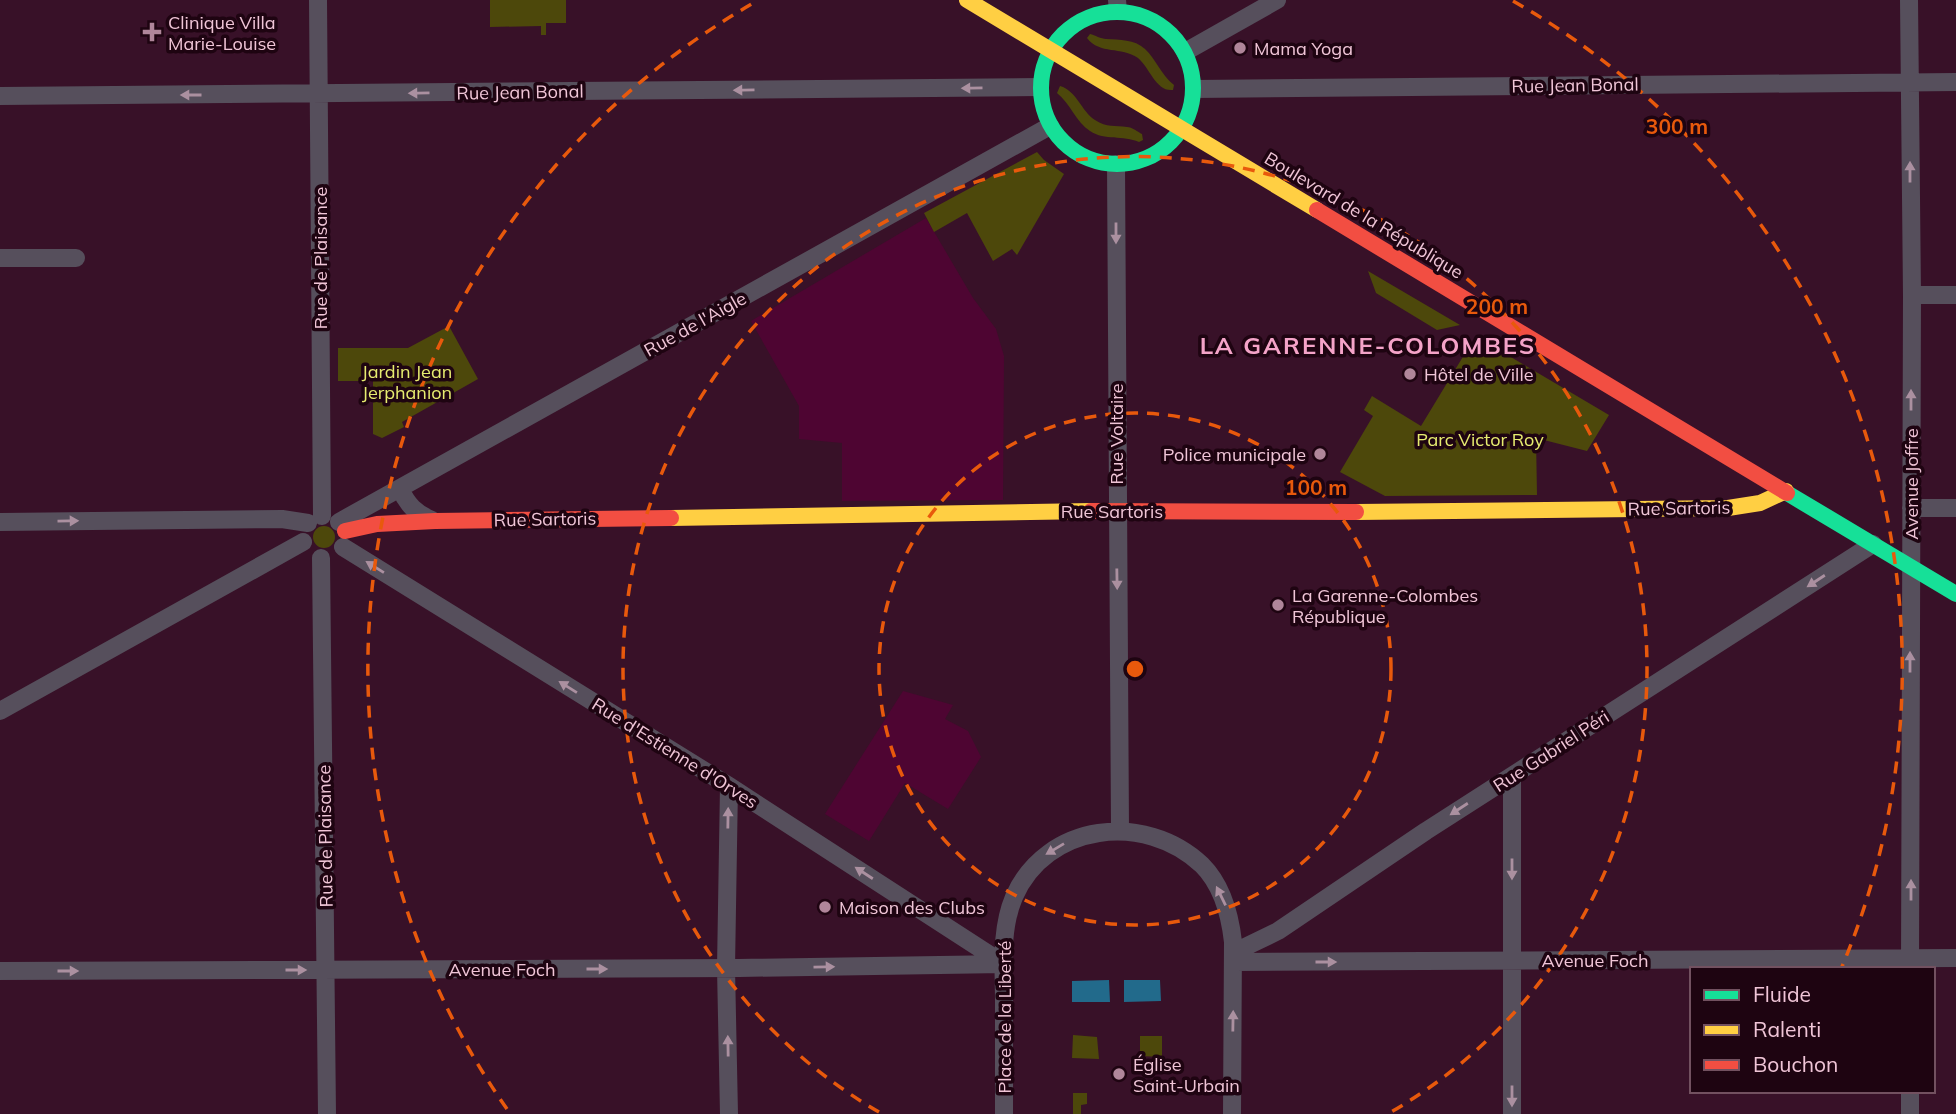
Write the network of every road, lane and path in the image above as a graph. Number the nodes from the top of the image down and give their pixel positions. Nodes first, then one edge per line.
1 (318, 0) edge
2 (967, 0) edge
3 (1277, 0) edge
4 (1909, 0) edge
5 (1118, 6) edge
6 (1050, 50) junction
7 (1185, 52) junction
8 (1910, 82) junction
9 (1956, 82) edge
10 (1040, 88) junction
11 (1194, 89) junction
12 (319, 94) junction
13 (0, 96) edge
14 (1050, 126) junction
15 (1182, 128) junction
16 (1116, 164) junction
17 (0, 258) edge
18 (76, 258) dead end
19 (1912, 295) junction
20 (1956, 295) edge
21 (400, 489) junction
22 (1786, 491) junction
23 (1956, 508) edge
24 (1911, 509) junction
25 (1116, 511) junction
26 (435, 521) junction
27 (0, 522) edge
28 (331, 528) junction
29 (303, 542) junction
30 (1873, 544) junction
31 (321, 558) junction
32 (1910, 566) junction
33 (1956, 593) edge
34 (0, 711) edge
35 (1511, 776) junction
36 (729, 786) junction
37 (1120, 830) junction
38 (951, 929) junction
39 (1269, 936) junction
40 (1956, 958) edge
41 (1512, 960) junction
42 (1234, 962) junction
43 (1282, 962) junction
44 (1911, 963) edge
45 (1003, 964) junction
46 (939, 965) junction
47 (726, 968) junction
48 (327, 970) junction
49 (0, 971) edge
50 (1910, 1093) edge
51 (327, 1114) edge
52 (729, 1114) edge
53 (1004, 1114) edge
54 (1232, 1114) edge
55 (1512, 1114) edge
56 (1910, 1114) edge

1 - 12 street, Rue de Plaisance
2 - 6 main road, Boulevard de la République
3 - 7 street
4 - 8 street, Avenue Joffre
5 - 6 main road
5 - 7 main road
6 - 10 main road
6 - 15 main road, Boulevard de la République
7 - 11 main road
8 - 9 street, Rue Jean Bonal
8 - 11 street, Rue Jean Bonal
19 -> 8 street, Avenue Joffre
10 -> 12 street, Rue Jean Bonal
10 - 14 main road
11 - 15 main road
12 -> 13 street, Rue Jean Bonal
12 - 28 street, Rue de Plaisance
14 - 16 main road
14 - 21 street, Rue de l'Aigle
15 - 16 main road
15 - 22 main road, Boulevard de la République
16 -> 25 street, Rue Voltaire
17 - 18 street
19 - 20 street
24 -> 19 street, Avenue Joffre
21 - 26 street
21 - 28 street, Rue de l'Aigle
22 - 25 main road, Rue Sartoris
22 - 30 main road, Boulevard de la République
23 - 24 street
24 - 32 street, Avenue Joffre
25 - 26 main road, Rue Sartoris
25 -> 37 street, Rue Voltaire
26 - 28 main road, Rue Sartoris
27 -> 28 street, Rue Sartoris
28 - 29 street, Rue de Plaisance
28 - 31 street, Rue de l'Aigle
36 -> 28 street, Rue d'Estienne d'Orves
29 - 31 street
29 - 34 street
30 - 32 main road, Boulevard de la République
30 -> 35 street, Rue Gabriel Péri
31 - 48 street, Rue de Plaisance
32 - 33 main road, Boulevard de la République
44 -> 32 street, Avenue Joffre
35 -> 39 street, Rue Gabriel Péri
35 -> 41 street
38 -> 36 street, Rue d'Estienne d'Orves
47 -> 36 street
42 -> 37 street, Place de la Liberté
37 -> 45 street, Place de la Liberté
38 - 45 street, Rue d'Estienne d'Orves
38 - 46 street
39 - 42 street, Rue Gabriel Péri
39 - 43 street
40 - 44 street, Avenue Foch
43 -> 41 street, Avenue Foch
41 - 44 street, Avenue Foch
41 -> 55 street
42 - 43 street, Avenue Foch
54 -> 42 street, Place de la Liberté
45 - 46 street, Avenue Foch
45 - 53 street, Place de la Liberté
47 -> 46 street, Avenue Foch
48 -> 47 street, Avenue Foch
52 -> 47 street
49 -> 48 street, Avenue Foch
48 - 51 street, Rue de Plaisance
50 - 56 street

